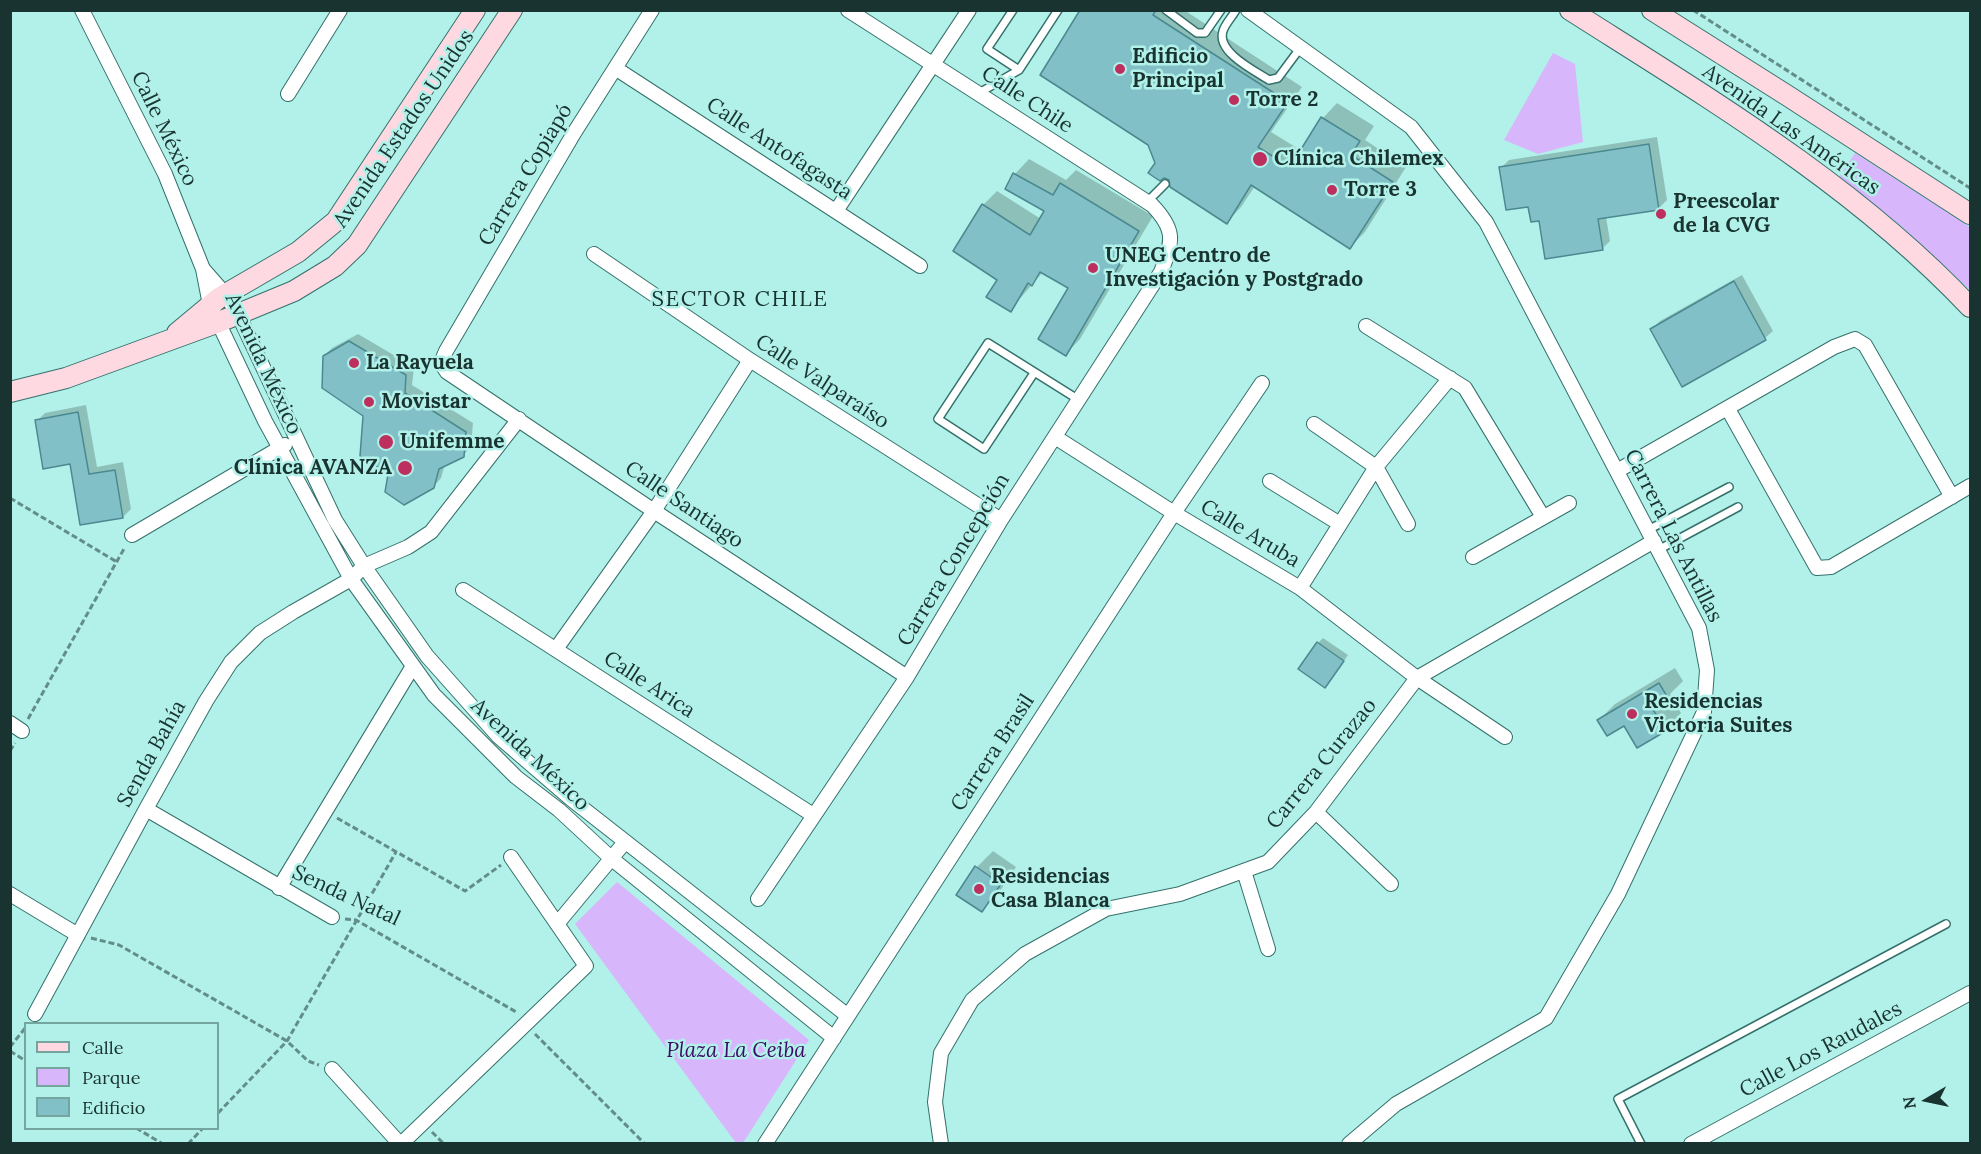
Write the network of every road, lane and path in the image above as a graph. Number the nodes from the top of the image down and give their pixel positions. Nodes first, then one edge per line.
1 (82, 10) edge
2 (340, 10) edge
3 (475, 10) edge
4 (512, 10) edge
5 (652, 10) edge
6 (848, 10) edge
7 (969, 10) edge
8 (1013, 10) edge
9 (1058, 10) edge
10 (1166, 10) edge
11 (1221, 10) edge
12 (1236, 10) edge
13 (1248, 10) edge
14 (1570, 10) edge
15 (1652, 10) edge
16 (1693, 10) edge
17 (1301, 47) junction
18 (933, 65) junction
19 (615, 68) junction
20 (1019, 70) junction
21 (288, 93) dead end
22 (978, 94) junction
23 (1165, 184) dead end
24 (1971, 188) edge
25 (1147, 202) junction
26 (836, 211) junction
27 (1971, 214) edge
28 (1171, 236) joint
29 (594, 254) dead end
30 (920, 266) dead end
31 (203, 269) junction
32 (218, 307) junction
33 (1971, 307) edge
34 (238, 314) junction
35 (1366, 326) dead end
36 (750, 360) junction
37 (441, 363) joint
38 (1034, 373) junction
39 (1450, 378) junction
40 (1262, 383) dead end
41 (10, 392) edge
42 (1079, 400) junction
43 (1728, 409) junction
44 (519, 419) junction
45 (1314, 424) dead end
46 (1055, 437) junction
47 (296, 438) junction
48 (280, 448) junction
49 (1376, 467) junction
50 (1617, 471) junction
51 (1269, 481) dead end
52 (1971, 486) edge
53 (1729, 487) dead end
54 (1952, 497) junction
55 (10, 498) edge
56 (1569, 503) dead end
57 (1738, 507) dead end
58 (654, 511) junction
59 (1174, 513) junction
60 (1543, 517) junction
61 (1001, 520) junction
62 (1340, 524) junction
63 (1408, 524) dead end
64 (132, 535) joint
65 (1653, 540) junction
66 (1473, 558) dead end
67 (117, 562) junction
68 (364, 566) junction
69 (351, 579) junction
70 (1300, 588) junction
71 (463, 590) dead end
72 (556, 649) junction
73 (413, 666) junction
74 (908, 677) junction
75 (1417, 678) junction
76 (16, 727) edge
77 (1505, 737) dead end
78 (10, 751) edge
79 (146, 808) junction
80 (325, 812) junction
81 (1316, 812) junction
82 (813, 815) junction
83 (625, 842) junction
84 (396, 852) junction
85 (511, 857) joint
86 (612, 859) junction
87 (1244, 871) junction
88 (1391, 884) dead end
89 (279, 888) junction
90 (10, 894) edge
91 (758, 899) dead end
92 (332, 917) joint
93 (356, 920) junction
94 (557, 924) junction
95 (1946, 924) dead end
96 (78, 935) junction
97 (1268, 949) dead end
98 (1971, 993) edge
99 (35, 1014) dead end
100 (848, 1016) junction
101 (527, 1022) junction
102 (24, 1030) edge
103 (834, 1038) junction
104 (287, 1041) junction
105 (10, 1049) edge
106 (24, 1060) edge
107 (333, 1070) joint
108 (219, 1112) edge
109 (140, 1130) edge
110 (201, 1130) edge
111 (163, 1143) edge
112 (188, 1143) edge
113 (400, 1143) edge
114 (645, 1143) edge
115 (765, 1143) edge
116 (941, 1143) edge
117 (1349, 1143) edge
118 (1641, 1143) edge
119 (1691, 1143) edge

1 - 31 street, Calle México
2 - 21 street
3 - 32 street, Avenida Estados Unidos
4 - 34 street, Avenida Estados Unidos
5 - 19 street, Carrera Copiapó
6 - 18 street, Calle Chile
7 - 18 street
8 - 20 lane
9 - 20 lane
10 - 11 lane
12 - 17 lane
13 - 17 street, Carrera Las Antillas
14 - 33 street, Avenida Las Américas
15 - 27 street, Avenida Las Américas
16 - 24 path
17 - 50 street, Carrera Las Antillas
18 - 22 street, Calle Chile
18 - 26 street
19 - 26 street, Calle Antofagasta
19 - 37 street, Carrera Copiapó
20 - 22 lane
22 - 25 street, Calle Chile
23 - 25 lane
25 - 28 street, Calle Chile
26 - 30 street, Calle Antofagasta
28 - 42 street, Carrera Concepción
29 - 36 street, Calle Valparaíso
31 - 32 street, Avenida México
31 - 32 street, Avenida México
32 - 34 street, Avenida Estados Unidos
32 - 41 street, Avenida Estados Unidos
32 - 48 street, Avenida México
34 - 47 street, Avenida México
35 - 39 street
36 - 58 street
36 - 61 street, Calle Valparaíso
37 - 44 street, Calle Santiago
38 - 38 lane
38 - 42 lane
39 - 49 street
39 - 60 street
40 - 59 street, Carrera Brasil
42 - 46 street, Carrera Concepción
43 - 50 street
43 - 54 street
43 - 54 street
44 - 58 street, Calle Santiago
44 - 68 street
45 - 49 street
46 - 59 street, Calle Aruba
46 - 61 street, Carrera Concepción
47 - 48 street
47 - 68 street, Avenida México
48 - 64 street
48 - 69 street, Avenida México
49 - 62 street
49 - 63 street
50 - 65 street, Carrera Las Antillas
51 - 62 street
52 - 54 street
53 - 65 lane
55 - 67 path
56 - 60 street
57 - 65 lane
58 - 72 street
58 - 74 street, Calle Santiago
59 - 70 street, Calle Aruba
59 - 100 street, Carrera Brasil
60 - 66 street
61 - 74 street, Carrera Concepción
62 - 70 street
64 - 67 path
65 - 75 street
65 - 117 street, Carrera Las Antillas
67 - 76 path
68 - 69 street, Senda Bahía
68 - 83 street, Avenida México
69 - 73 street, Avenida México
69 - 79 street, Senda Bahía
70 - 75 street, Calle Aruba
71 - 72 street, Calle Arica
72 - 82 street, Calle Arica
73 - 80 street
73 - 86 street, Avenida México
74 - 82 street, Carrera Concepción
75 - 77 street, Calle Aruba
75 - 81 street, Carrera Curazao
76 - 78 path
79 - 89 street, Senda Natal
79 - 96 street, Senda Bahía
80 - 84 path
80 - 89 street
81 - 87 street, Carrera Curazao
81 - 88 street
82 - 91 street, Carrera Concepción
83 - 86 street
83 - 100 street, Avenida México
84 - 85 path
84 - 93 path
85 - 94 street
86 - 94 street
86 - 103 street, Avenida México
87 - 97 street
87 - 116 street, Carrera Curazao
89 - 92 street, Senda Natal
90 - 96 street
92 - 93 path, Senda Natal
93 - 101 path, Senda Natal
93 - 104 path
94 - 101 street
95 - 118 lane
96 - 99 street, Senda Bahía
96 - 104 path
98 - 119 street, Calle Los Raudales
100 - 103 street, Carrera Brasil
101 - 113 street
101 - 114 path, Senda Natal
102 - 105 path
103 - 115 street, Carrera Brasil
104 - 107 path
104 - 108 path
105 - 106 path
107 - 113 street
109 - 111 path
110 - 112 path

